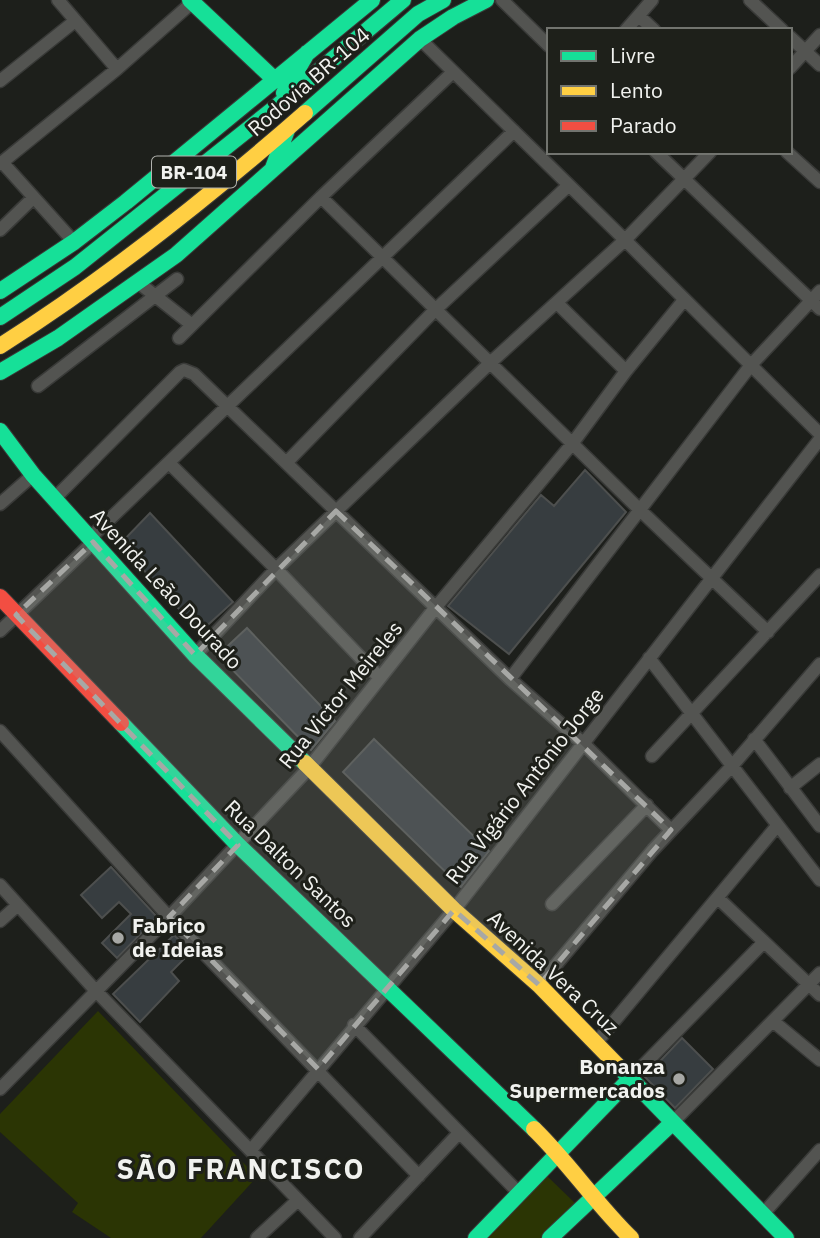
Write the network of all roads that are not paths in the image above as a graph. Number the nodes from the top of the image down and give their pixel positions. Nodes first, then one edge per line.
1 (58, 0) edge
2 (372, 0) edge
3 (403, 0) edge
4 (443, 0) edge
5 (486, 0) edge
6 (502, 0) edge
7 (652, 0) edge
8 (750, 0) edge
9 (192, 1) edge
10 (639, 16) junction
11 (75, 21) junction
12 (628, 28) edge
13 (652, 28) edge
14 (780, 28) edge
15 (820, 35) edge
16 (792, 39) edge
17 (420, 40) junction
18 (547, 44) edge
19 (806, 51) junction
20 (307, 53) junction
21 (820, 65) edge
22 (792, 66) edge
23 (117, 69) junction
24 (453, 72) junction
25 (274, 79) junction
26 (0, 81) edge
27 (276, 107) junction
28 (288, 127) junction
29 (514, 131) junction
30 (658, 154) edge
31 (708, 154) edge
32 (790, 154) edge
33 (1, 163) edge
34 (273, 168) junction
35 (684, 180) junction
36 (820, 182) edge
37 (569, 185) junction
38 (321, 197) junction
39 (33, 198) junction
40 (0, 230) edge
41 (625, 240) junction
42 (74, 242) junction
43 (382, 258) junction
44 (177, 279) dead end
45 (139, 283) junction
46 (0, 290) edge
47 (820, 290) edge
48 (155, 295) junction
49 (684, 300) junction
50 (557, 303) junction
51 (816, 305) edge
52 (435, 310) junction
53 (0, 317) edge
54 (192, 325) junction
55 (179, 338) dead end
56 (0, 346) edge
57 (20, 362) junction
58 (490, 363) junction
59 (751, 365) junction
60 (626, 371) junction
61 (0, 372) edge
62 (38, 386) dead end
63 (0, 390) edge
64 (229, 407) junction
65 (0, 431) edge
66 (820, 437) edge
67 (572, 443) junction
68 (169, 463) junction
69 (286, 463) junction
70 (33, 475) junction
71 (54, 499) junction
72 (0, 504) edge
73 (336, 511) junction
74 (641, 511) junction
75 (92, 540) junction
76 (276, 569) junction
77 (820, 575) edge
78 (711, 577) junction
79 (0, 597) edge
80 (436, 607) junction
81 (16, 615) junction
82 (0, 631) edge
83 (768, 632) junction
84 (195, 655) junction
85 (649, 658) junction
86 (820, 664) edge
87 (379, 677) junction
88 (510, 679) junction
89 (692, 714) junction
90 (0, 731) edge
91 (754, 739) junction
92 (583, 743) junction
93 (652, 756) dead end
94 (820, 764) edge
95 (732, 766) junction
96 (309, 768) junction
97 (790, 788) junction
98 (648, 805) junction
99 (777, 826) junction
100 (820, 826) edge
101 (671, 830) junction
102 (238, 845) junction
103 (820, 880) edge
104 (0, 885) edge
105 (718, 898) junction
106 (552, 904) dead end
107 (18, 905) junction
108 (454, 910) junction
109 (169, 916) junction
110 (0, 921) edge
111 (763, 943) junction
112 (820, 973) edge
113 (539, 985) junction
114 (808, 985) junction
115 (387, 986) junction
116 (96, 991) junction
117 (820, 995) edge
118 (774, 1022) junction
119 (354, 1025) junction
120 (596, 1043) junction
121 (820, 1060) edge
122 (318, 1069) junction
123 (630, 1079) junction
124 (0, 1089) edge
125 (672, 1124) junction
126 (459, 1133) junction
127 (251, 1150) junction
128 (820, 1150) edge
129 (559, 1153) junction
130 (815, 1163) edge
131 (419, 1176) junction
132 (519, 1193) junction
133 (592, 1197) junction
134 (298, 1200) junction
135 (762, 1215) junction
136 (555, 1237) edge
137 (257, 1238) edge
138 (335, 1238) edge
139 (360, 1238) edge
140 (477, 1238) edge
141 (631, 1238) edge
142 (786, 1238) edge

1 - 11 street
2 - 20 main road
3 - 27 main road, Rodovia BR-104 / BR-104
4 - 28 main road, Rodovia BR-104 / BR-104
5 - 17 main road
6 - 18 street
7 - 10 street
8 - 14 street
9 - 23 street
9 - 25 main road
10 - 12 street
10 - 13 street
11 - 23 street
11 - 26 street
15 - 19 street
16 - 19 street
17 - 24 street
17 - 34 main road
19 - 21 street
19 - 22 street
20 - 25 main road
20 - 27 main road
23 - 33 street
24 - 29 street
24 - 38 street
25 - 42 main road
27 - 53 main road, Rodovia BR-104 / BR-104
28 - 34 main road
28 - 56 main road, Rodovia BR-104 / BR-104
29 - 37 street
29 - 43 street
30 - 35 street
31 - 35 street
32 - 36 street
33 - 39 street
34 - 45 main road
35 - 41 street
35 - 51 street
37 - 41 street
37 - 52 street
38 - 43 street
38 - 54 street
39 - 40 street
39 - 42 street
41 - 49 street
41 - 50 street
42 - 46 main road
43 - 52 street
43 - 64 street
44 - 48 street
45 - 48 street
45 - 57 main road
47 - 51 street
48 - 54 street
48 - 62 street
49 - 59 street
49 - 60 street, Rua Victor Meireles
50 - 58 street
50 - 60 street
51 - 59 street
52 - 58 street
52 - 69 street
54 - 55 street
57 - 61 main road
57 - 63 main road
58 - 67 street
58 - 73 street
59 - 66 street
59 - 74 street
60 - 67 street, Rua Victor Meireles
64 - 68 street
64 - 69 street
64 - 71 street
65 - 70 main road, Avenida Leão Dourado
66 - 78 street, Rua Vigário Antônio Jorge
67 - 74 street
67 - 80 street, Rua Victor Meireles
68 - 75 street
68 - 76 street
69 - 73 street
70 - 71 main road, Avenida Leão Dourado
70 - 72 street
71 - 75 main road, Avenida Leão Dourado
73 - 76 street
73 - 80 street
74 - 78 street
74 - 88 street
75 - 81 street
75 - 84 main road, Avenida Leão Dourado
76 - 84 street
76 - 87 street
77 - 83 street
78 - 83 street
78 - 85 street, Rua Vigário Antônio Jorge
79 - 81 main road, Rua Dalton Santos
80 - 87 street, Rua Victor Meireles
80 - 88 street
81 - 82 street
81 - 102 main road, Rua Dalton Santos
83 - 89 street
84 - 96 main road, Avenida Leão Dourado
85 - 89 street
85 - 92 street, Rua Vigário Antônio Jorge
86 - 91 street
87 - 96 street, Rua Victor Meireles
88 - 92 street
89 - 93 street
89 - 95 street
90 - 109 street
91 - 95 street
91 - 97 street
92 - 98 street
92 - 108 street, Rua Vigário Antônio Jorge
94 - 97 street
95 - 99 street
95 - 101 street
96 - 102 street, Rua Victor Meireles
96 - 108 main road, Avenida Vera Cruz
97 - 100 street
98 - 101 street
98 - 106 street
99 - 103 street
99 - 105 street
101 - 113 street
102 - 109 street, Rua Victor Meireles
102 - 115 main road, Rua Dalton Santos
104 - 107 street
105 - 111 street
105 - 120 street
107 - 110 street
107 - 116 street
108 - 113 main road, Avenida Vera Cruz
108 - 115 street, Rua Vigário Antônio Jorge
109 - 116 street, Rua Victor Meireles
109 - 122 street
111 - 114 street
111 - 123 street
112 - 114 street
113 - 120 main road, Avenida Vera Cruz
114 - 117 street
114 - 118 street
115 - 119 street, Rua Vigário Antônio Jorge
115 - 129 main road, Rua Dalton Santos
116 - 124 street, Rua Victor Meireles
116 - 127 street
118 - 121 street
118 - 125 street
119 - 122 street, Rua Vigário Antônio Jorge
119 - 126 street
120 - 123 main road, Avenida Vera Cruz
122 - 127 street, Rua Vigário Antônio Jorge
122 - 131 street
123 - 125 main road, Avenida Vera Cruz
123 - 129 main road
125 - 133 main road
125 - 135 main road, Avenida Vera Cruz
126 - 131 street
126 - 132 street
127 - 134 street
128 - 130 street
129 - 132 main road
129 - 133 main road, Rua Dalton Santos
130 - 135 street
131 - 139 street
132 - 140 main road
133 - 136 main road
133 - 141 main road, Rua Dalton Santos
134 - 137 street
134 - 138 street
135 - 142 main road, Avenida Vera Cruz

